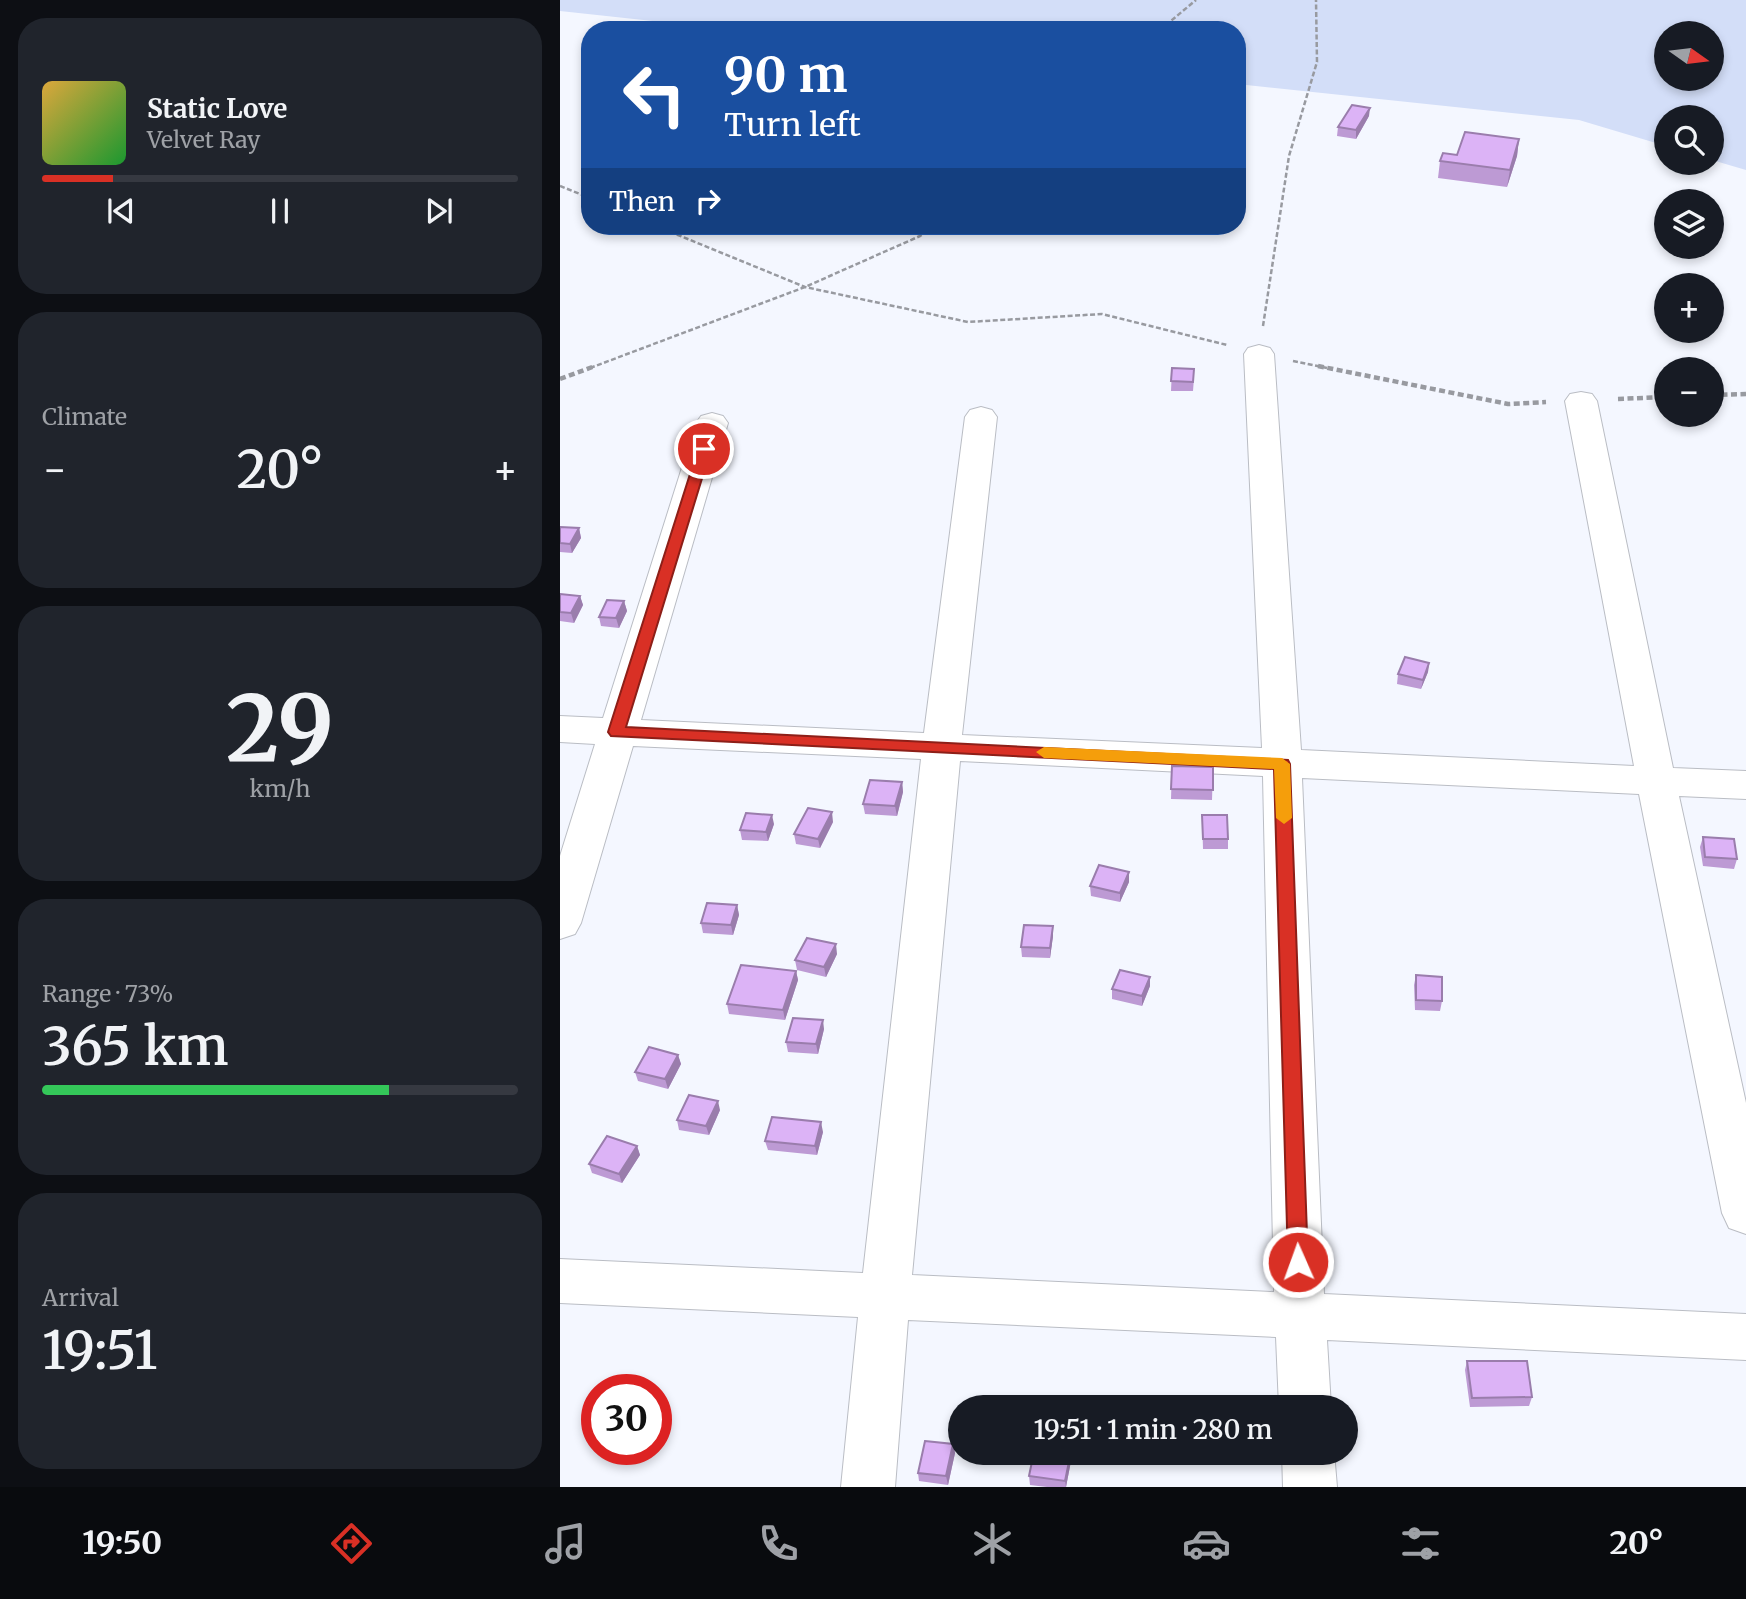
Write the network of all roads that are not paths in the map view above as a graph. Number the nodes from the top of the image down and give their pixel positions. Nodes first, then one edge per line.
1 (1259, 354) road end
2 (1581, 401) road end
3 (981, 417) dead end
4 (712, 423) dead end
5 (560, 729) edge
6 (616, 732) junction
7 (940, 747) junction
8 (1282, 764) junction
9 (1656, 781) junction
10 (1746, 785) edge
11 (560, 923) edge
12 (1746, 1213) edge
13 (560, 1281) edge
14 (884, 1296) junction
15 (1300, 1317) junction
16 (1746, 1337) edge
17 (1304, 1395) edge
18 (1309, 1465) edge
19 (868, 1487) edge
20 (1310, 1487) edge

1 - 8 street
2 - 9 street
3 - 7 street
4 - 6 street
5 - 6 street
6 - 7 street
6 - 11 street
7 - 8 street
7 - 14 street
8 - 9 street
8 - 15 street
9 - 10 street
9 - 12 street
13 - 14 street
14 - 15 street
14 - 19 street
15 - 16 street
15 - 17 street
18 - 20 street

